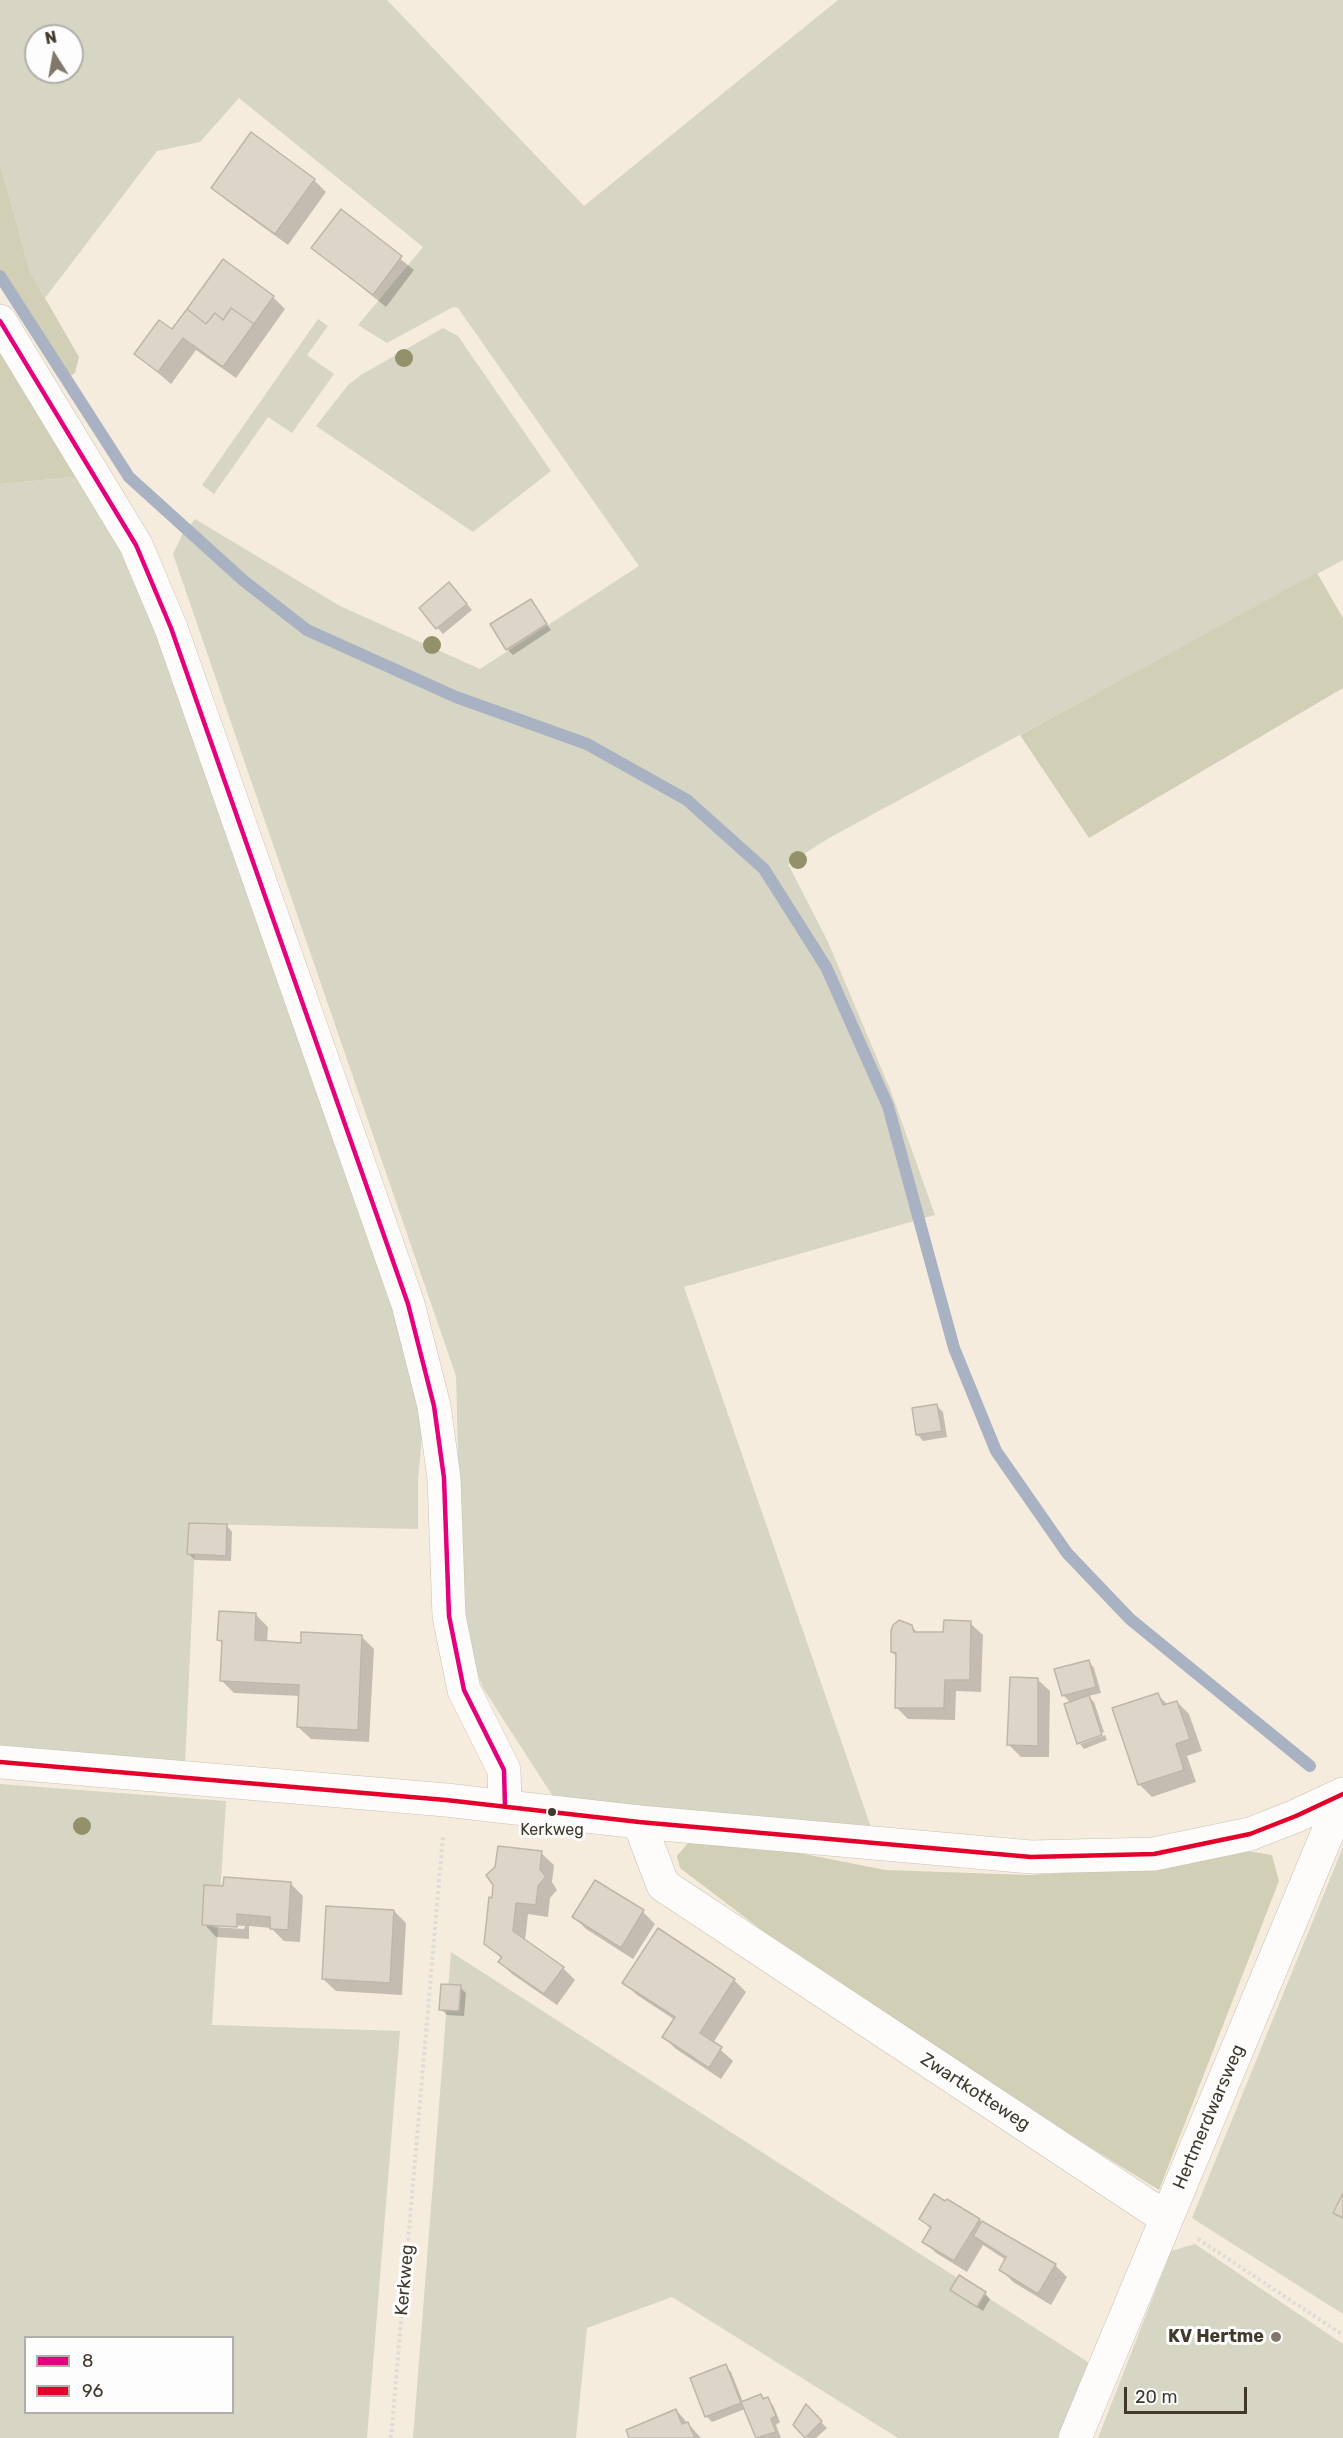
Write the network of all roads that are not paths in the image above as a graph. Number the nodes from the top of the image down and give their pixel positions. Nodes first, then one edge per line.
1 (0, 321) edge
2 (0, 1762) edge
3 (1343, 1795) edge
4 (505, 1806) junction
5 (639, 1822) junction
6 (1166, 2218) junction
7 (1075, 2438) edge

1 - 4 street
2 - 4 street
3 - 5 street
3 - 6 street, Hertmerdwarsweg
4 - 5 street
5 - 6 street, Zwartkotteweg
6 - 7 street, Hertmerdwarsweg

